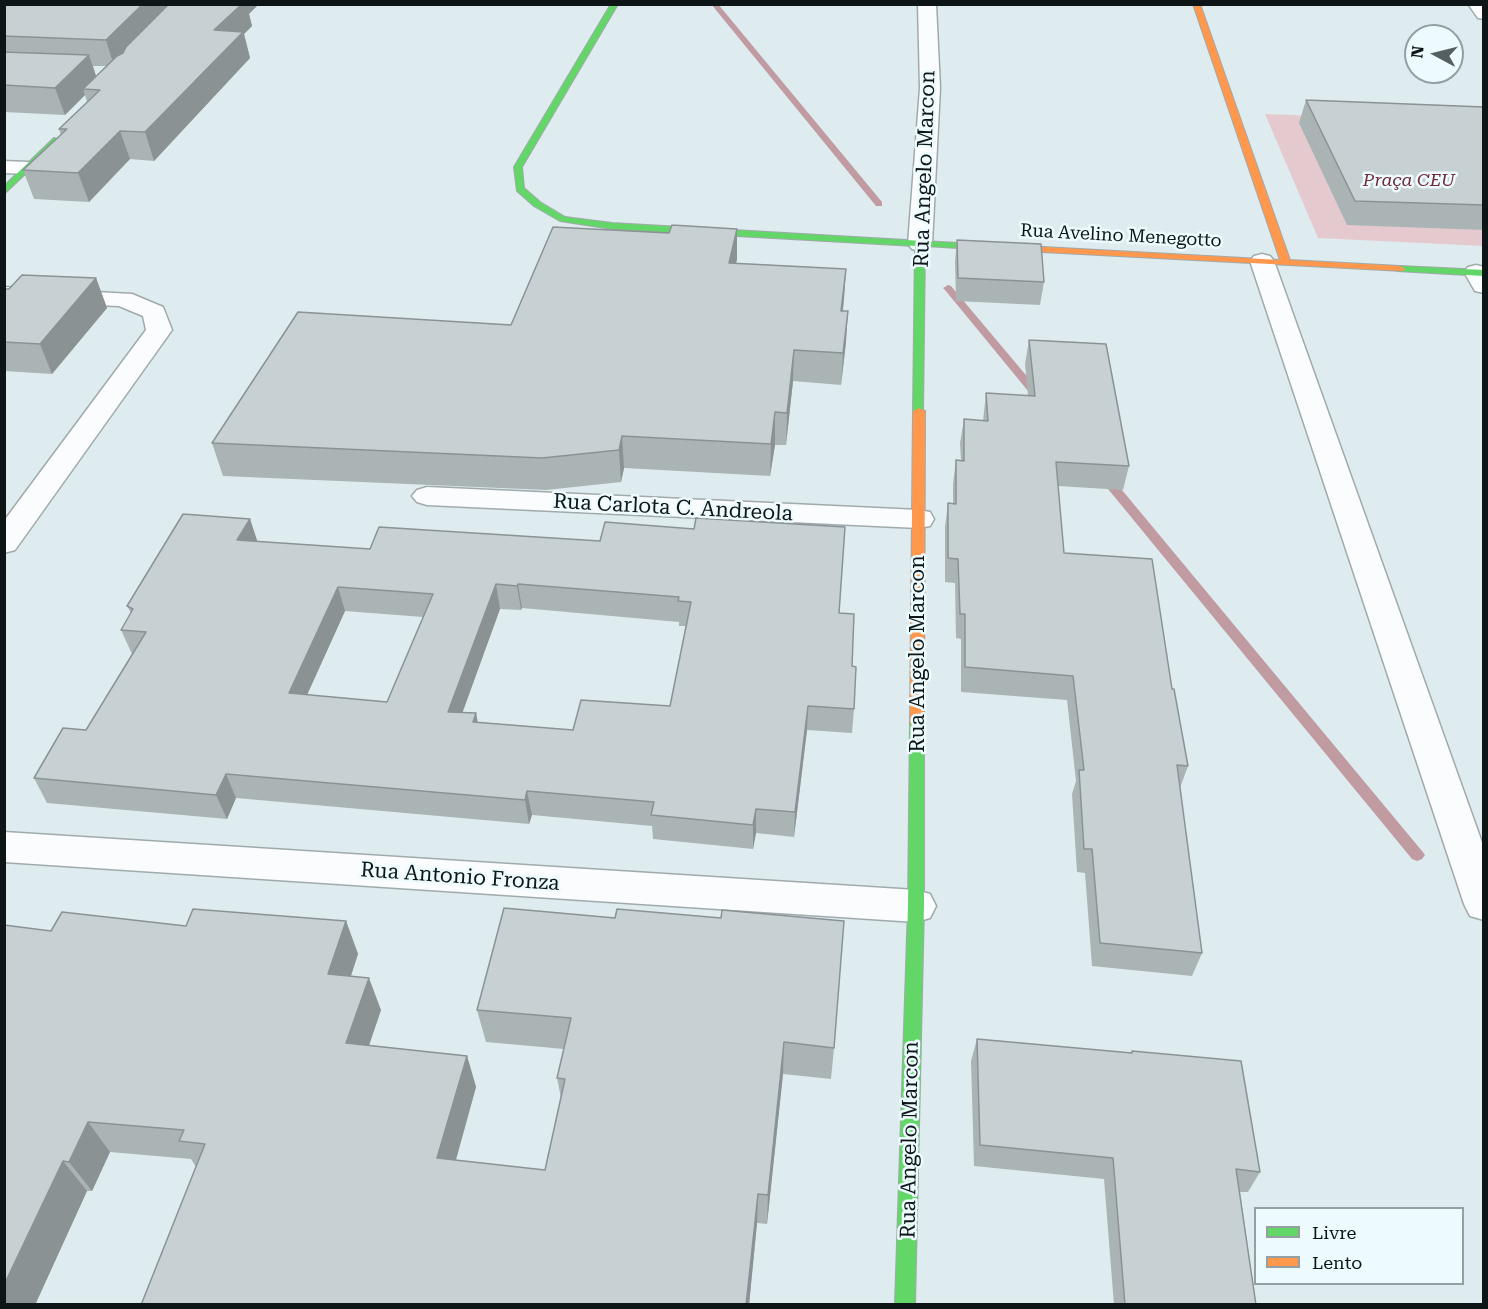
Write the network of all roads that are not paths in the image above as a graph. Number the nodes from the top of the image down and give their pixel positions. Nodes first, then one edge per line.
1 (615, 4) edge
2 (927, 4) edge
3 (1196, 4) edge
4 (1476, 4) edge
5 (1484, 14) edge
6 (68, 129) edge
7 (4, 167) edge
8 (28, 168) junction
9 (4, 191) edge
10 (920, 244) junction
11 (1274, 262) junction
12 (1481, 277) edge
13 (4, 294) edge
14 (426, 496) dead end
15 (919, 519) junction
16 (4, 543) edge
17 (4, 847) edge
18 (1484, 904) edge
19 (916, 906) junction
20 (905, 1305) edge

1 - 10 street, Rua Avelino Menegotto
2 - 10 street, Rua Angelo Marcon
3 - 11 street
4 - 5 street
6 - 8 street
7 - 8 street
8 - 9 street
10 - 11 street, Rua Avelino Menegotto
10 - 15 street, Rua Angelo Marcon
11 - 12 street, Rua Avelino Menegotto
11 - 18 street
13 - 16 street
14 - 15 street, Rua Carlota C. Andreola
15 - 19 street, Rua Angelo Marcon
17 - 19 street, Rua Antonio Fronza
19 - 20 street, Rua Angelo Marcon

